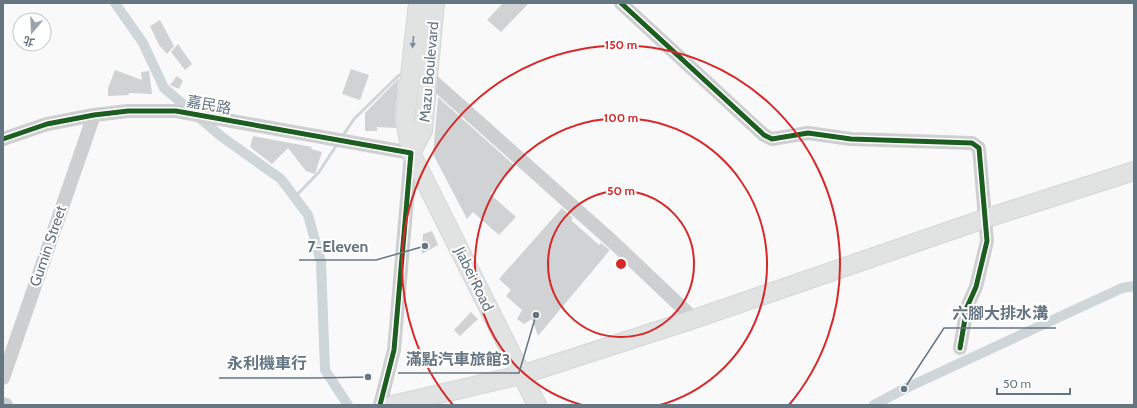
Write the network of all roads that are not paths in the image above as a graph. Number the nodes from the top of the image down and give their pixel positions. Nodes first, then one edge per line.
1 (418, 3) edge
2 (435, 3) edge
3 (621, 3) edge
4 (428, 77) junction
5 (94, 114) junction
6 (3, 139) edge
7 (411, 153) junction
8 (1134, 171) edge
9 (984, 219) junction
10 (694, 319) junction
11 (960, 348) dead end
12 (521, 374) junction
13 (3, 378) edge
14 (3, 404) edge
15 (6, 405) edge
16 (380, 405) edge
17 (392, 405) edge
18 (537, 405) edge

1 -> 7 main road, Mazu Boulevard
2 - 4 main road, Mazu Boulevard
3 - 9 street
4 - 7 main road, Mazu Boulevard
4 - 10 street
5 - 6 street, 嘉民路
5 - 7 street, 嘉民路
5 - 13 street, Gumin Street
7 - 12 main road, Jiabei Road
7 - 16 street
8 - 9 main road
9 - 10 main road
9 - 11 street
10 - 12 main road
12 - 17 main road
12 - 18 main road, Jiabei Road
14 - 15 street

